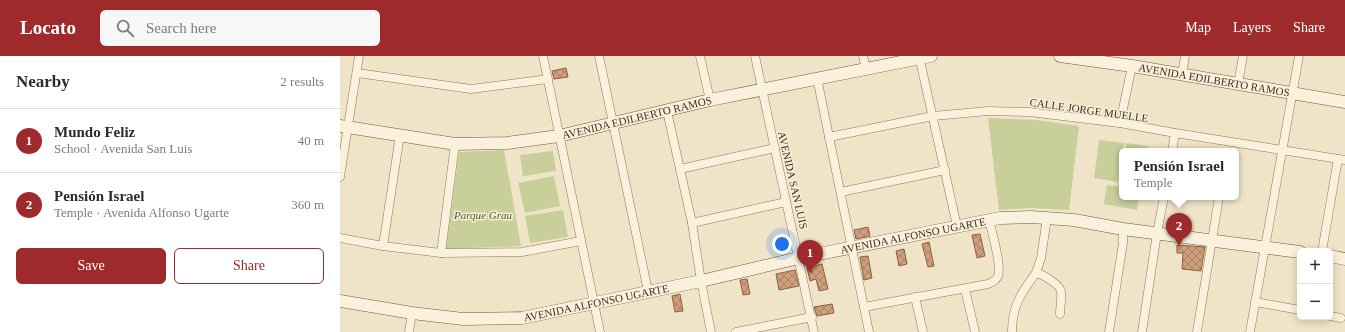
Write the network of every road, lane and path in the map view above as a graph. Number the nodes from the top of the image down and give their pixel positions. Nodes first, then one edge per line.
1 (359, 56) edge
2 (543, 56) edge
3 (600, 56) edge
4 (700, 56) edge
5 (754, 56) edge
6 (864, 56) edge
7 (1060, 56) edge
8 (1185, 56) edge
9 (1243, 56) edge
10 (1299, 56) edge
11 (923, 57) edge
12 (1132, 66) junction
13 (866, 69) junction
14 (356, 73) junction
15 (1182, 75) junction
16 (817, 78) junction
17 (548, 79) junction
18 (1238, 84) junction
19 (761, 90) junction
20 (1292, 94) junction
21 (710, 100) junction
22 (1345, 102) edge
23 (667, 111) junction
24 (933, 116) junction
25 (613, 123) junction
26 (1120, 123) junction
27 (344, 126) edge
28 (1175, 134) junction
29 (400, 135) junction
30 (559, 136) junction
31 (829, 137) junction
32 (1228, 142) junction
33 (455, 144) junction
34 (775, 148) junction
35 (1173, 148) edge
36 (1227, 148) edge
37 (1283, 150) junction
38 (1342, 160) edge
39 (680, 169) junction
40 (945, 170) junction
41 (340, 178) edge
42 (841, 192) junction
43 (1163, 200) edge
44 (1218, 200) edge
45 (786, 202) junction
46 (1048, 218) junction
47 (989, 220) junction
48 (692, 223) junction
49 (957, 226) junction
50 (1124, 229) junction
51 (1158, 232) junction
52 (340, 238) edge
53 (1211, 240) junction
54 (581, 241) junction
55 (383, 246) junction
56 (1264, 247) junction
57 (852, 248) junction
58 (1323, 248) edge
59 (1297, 252) edge
60 (441, 253) junction
61 (1333, 257) edge
62 (799, 258) junction
63 (1345, 259) edge
64 (1036, 273) junction
65 (701, 281) junction
66 (965, 289) junction
67 (648, 291) junction
68 (915, 297) junction
69 (340, 301) edge
70 (1256, 302) junction
71 (594, 303) junction
72 (864, 307) junction
73 (1297, 309) edge
74 (412, 313) junction
75 (1060, 314) dead end
76 (812, 317) junction
77 (1333, 317) edge
78 (1340, 318) dead end
79 (765, 329) edge
80 (409, 332) edge
81 (600, 332) edge
82 (711, 332) edge
83 (736, 332) edge
84 (814, 332) edge
85 (869, 332) edge
86 (923, 332) edge
87 (975, 332) edge
88 (1012, 332) edge
89 (1109, 332) edge
90 (1142, 332) edge
91 (1197, 332) edge
92 (1250, 332) edge

1 - 14 street
2 - 17 street
3 - 25 street
4 - 21 street
5 - 19 street, AVENIDA SAN LUIS
6 - 13 street
7 - 12 street, AVENIDA EDILBERTO RAMOS
8 - 15 street
9 - 18 street
10 - 20 street
11 - 13 street, AVENIDA EDILBERTO RAMOS
11 - 24 street
12 - 15 street, AVENIDA EDILBERTO RAMOS
12 - 26 street
13 - 16 street, AVENIDA EDILBERTO RAMOS
14 - 17 street
14 - 27 street
15 - 18 street, AVENIDA EDILBERTO RAMOS
16 - 19 street, AVENIDA EDILBERTO RAMOS
16 - 31 street
17 - 30 street
18 - 20 street, AVENIDA EDILBERTO RAMOS
19 - 21 street, AVENIDA EDILBERTO RAMOS
19 - 34 street, AVENIDA SAN LUIS
20 - 22 street, AVENIDA EDILBERTO RAMOS
20 - 37 street
21 - 23 street, AVENIDA EDILBERTO RAMOS
23 - 25 street, AVENIDA EDILBERTO RAMOS
23 - 39 street
24 - 26 street, CALLE JORGE MUELLE
24 - 31 street, CALLE JORGE MUELLE
24 - 40 street
25 - 30 street, AVENIDA EDILBERTO RAMOS
25 - 67 street
26 - 28 street, CALLE JORGE MUELLE
27 - 29 street, AVENIDA EDILBERTO RAMOS
27 - 41 street
28 - 32 street, CALLE JORGE MUELLE
28 - 35 street
29 - 33 street, AVENIDA EDILBERTO RAMOS
29 - 55 street
30 - 33 street, AVENIDA EDILBERTO RAMOS
30 - 54 street
31 - 42 street
32 - 36 street
32 - 37 street, CALLE JORGE MUELLE
33 - 60 street
34 - 39 street
34 - 45 street, AVENIDA SAN LUIS
37 - 38 street, CALLE JORGE MUELLE
37 - 56 street
38 - 58 street
39 - 48 street
40 - 42 street
40 - 49 street
42 - 57 street
43 - 51 street
44 - 53 street
45 - 48 street
45 - 62 street, AVENIDA SAN LUIS
46 - 47 street, AVENIDA ALFONSO UGARTE
46 - 50 street, AVENIDA ALFONSO UGARTE
46 - 64 street
47 - 49 street, AVENIDA ALFONSO UGARTE
47 - 66 street
48 - 65 street
49 - 57 street, AVENIDA ALFONSO UGARTE
50 - 51 street, AVENIDA ALFONSO UGARTE
50 - 89 street
51 - 53 street, AVENIDA ALFONSO UGARTE
51 - 90 street
52 - 55 street
53 - 56 street, AVENIDA ALFONSO UGARTE
53 - 91 street
54 - 60 street
54 - 71 street
55 - 60 street
56 - 59 street, AVENIDA ALFONSO UGARTE
56 - 70 street
57 - 62 street, AVENIDA ALFONSO UGARTE
57 - 72 street
61 - 63 street
62 - 65 street, AVENIDA ALFONSO UGARTE
62 - 76 street, AVENIDA SAN LUIS
64 - 75 street
64 - 88 street
65 - 67 street, AVENIDA ALFONSO UGARTE
65 - 82 street
66 - 68 street
66 - 87 street
67 - 71 street, AVENIDA ALFONSO UGARTE
68 - 72 street
68 - 86 street
69 - 74 street, AVENIDA ALFONSO UGARTE
70 - 73 street
70 - 92 street
71 - 74 street, AVENIDA ALFONSO UGARTE
71 - 81 street
72 - 85 street
74 - 80 street
76 - 79 street
76 - 84 street, AVENIDA SAN LUIS
77 - 78 street
79 - 83 street

